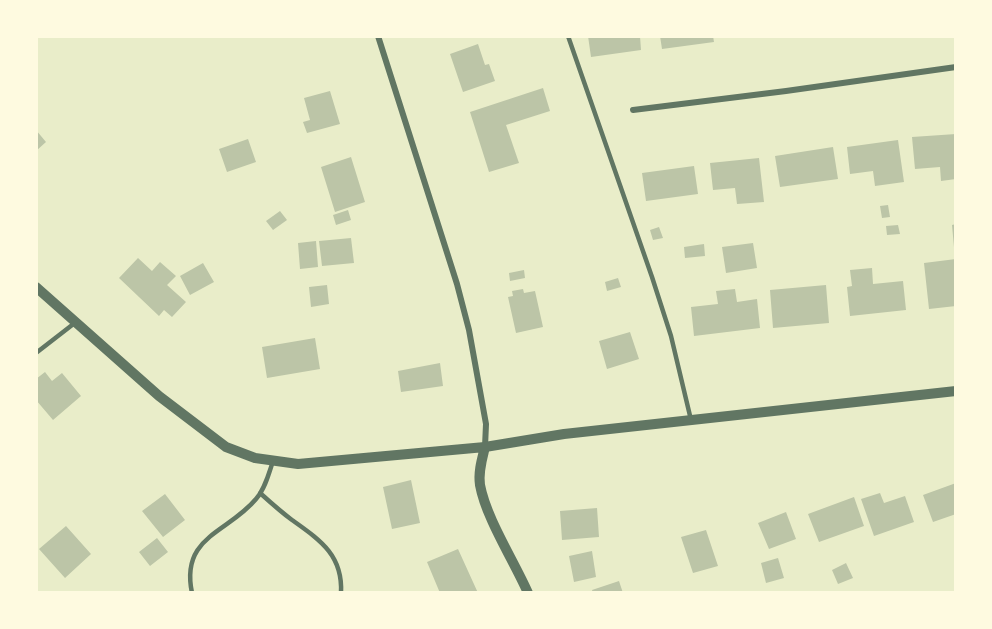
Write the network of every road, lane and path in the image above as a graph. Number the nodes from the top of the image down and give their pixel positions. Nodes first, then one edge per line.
1 (378, 36) edge
2 (568, 36) edge
3 (956, 67) edge
4 (633, 110) dead end
5 (36, 287) edge
6 (76, 322) junction
7 (36, 353) edge
8 (956, 391) edge
9 (691, 420) junction
10 (484, 447) junction
11 (273, 461) junction
12 (260, 493) junction
13 (192, 593) edge
14 (341, 593) edge
15 (528, 593) edge

1 - 10 street
2 - 9 lane
3 - 4 street
5 - 6 street
6 - 7 lane
6 - 11 street
8 - 9 street
9 - 10 street
10 - 11 street
10 - 15 street
11 - 12 lane
12 - 13 lane
12 - 14 lane

